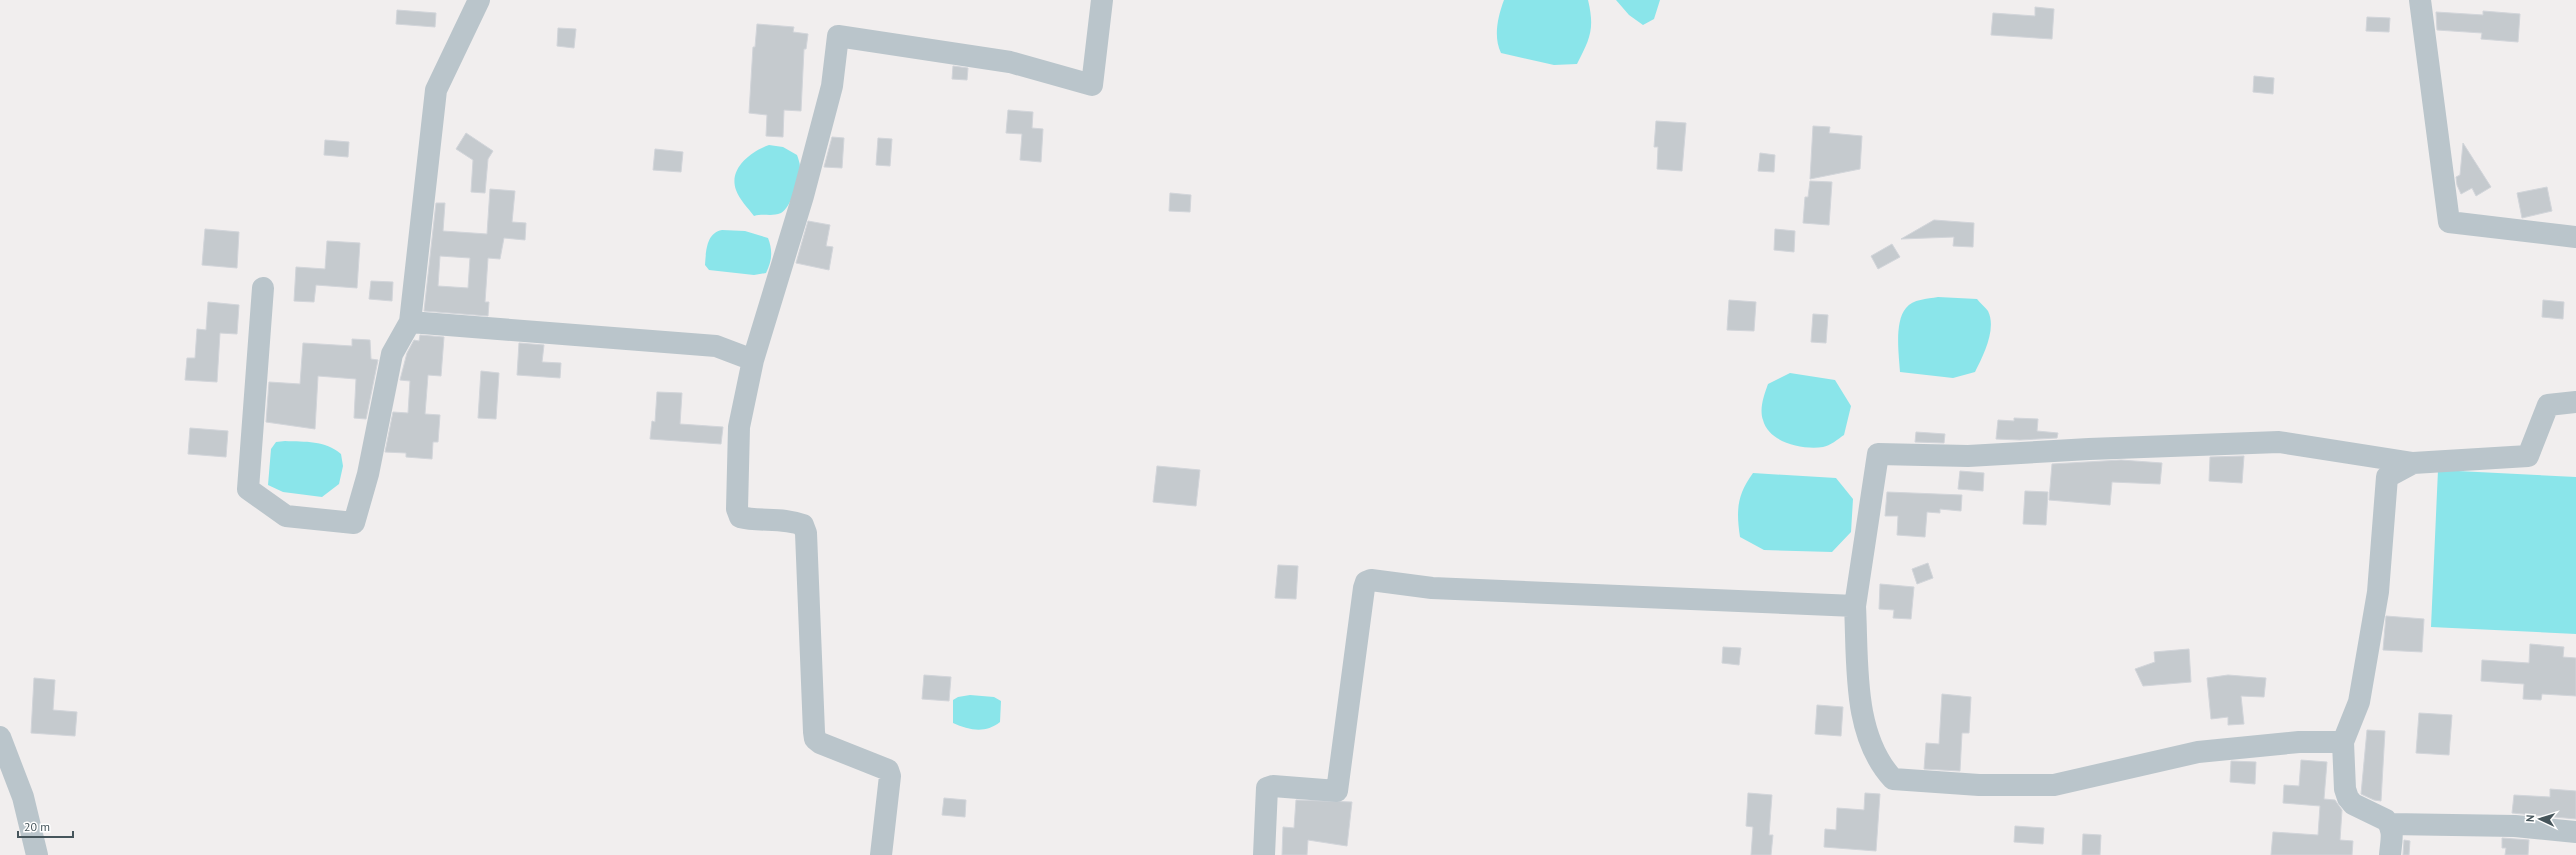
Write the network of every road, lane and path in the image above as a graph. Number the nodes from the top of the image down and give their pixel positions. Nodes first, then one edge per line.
1 (479, 0) edge
2 (1102, 0) edge
3 (2420, 0) edge
4 (2576, 237) edge
5 (263, 288) dead end
6 (410, 322) junction
7 (753, 360) junction
8 (2576, 402) edge
9 (2413, 463) junction
10 (1855, 606) junction
11 (0, 737) edge
12 (2343, 742) junction
13 (2390, 824) junction
14 (2576, 832) edge
15 (37, 855) edge
16 (881, 855) edge
17 (1264, 855) edge
18 (2390, 855) edge

1 - 6 street
2 - 7 street
3 - 4 street
5 - 6 street
6 - 7 street
7 - 16 street
8 - 9 street
9 - 10 street
9 - 12 street
10 - 12 street
10 - 17 street
11 - 15 street
12 - 13 street
13 - 14 street
13 - 18 street

